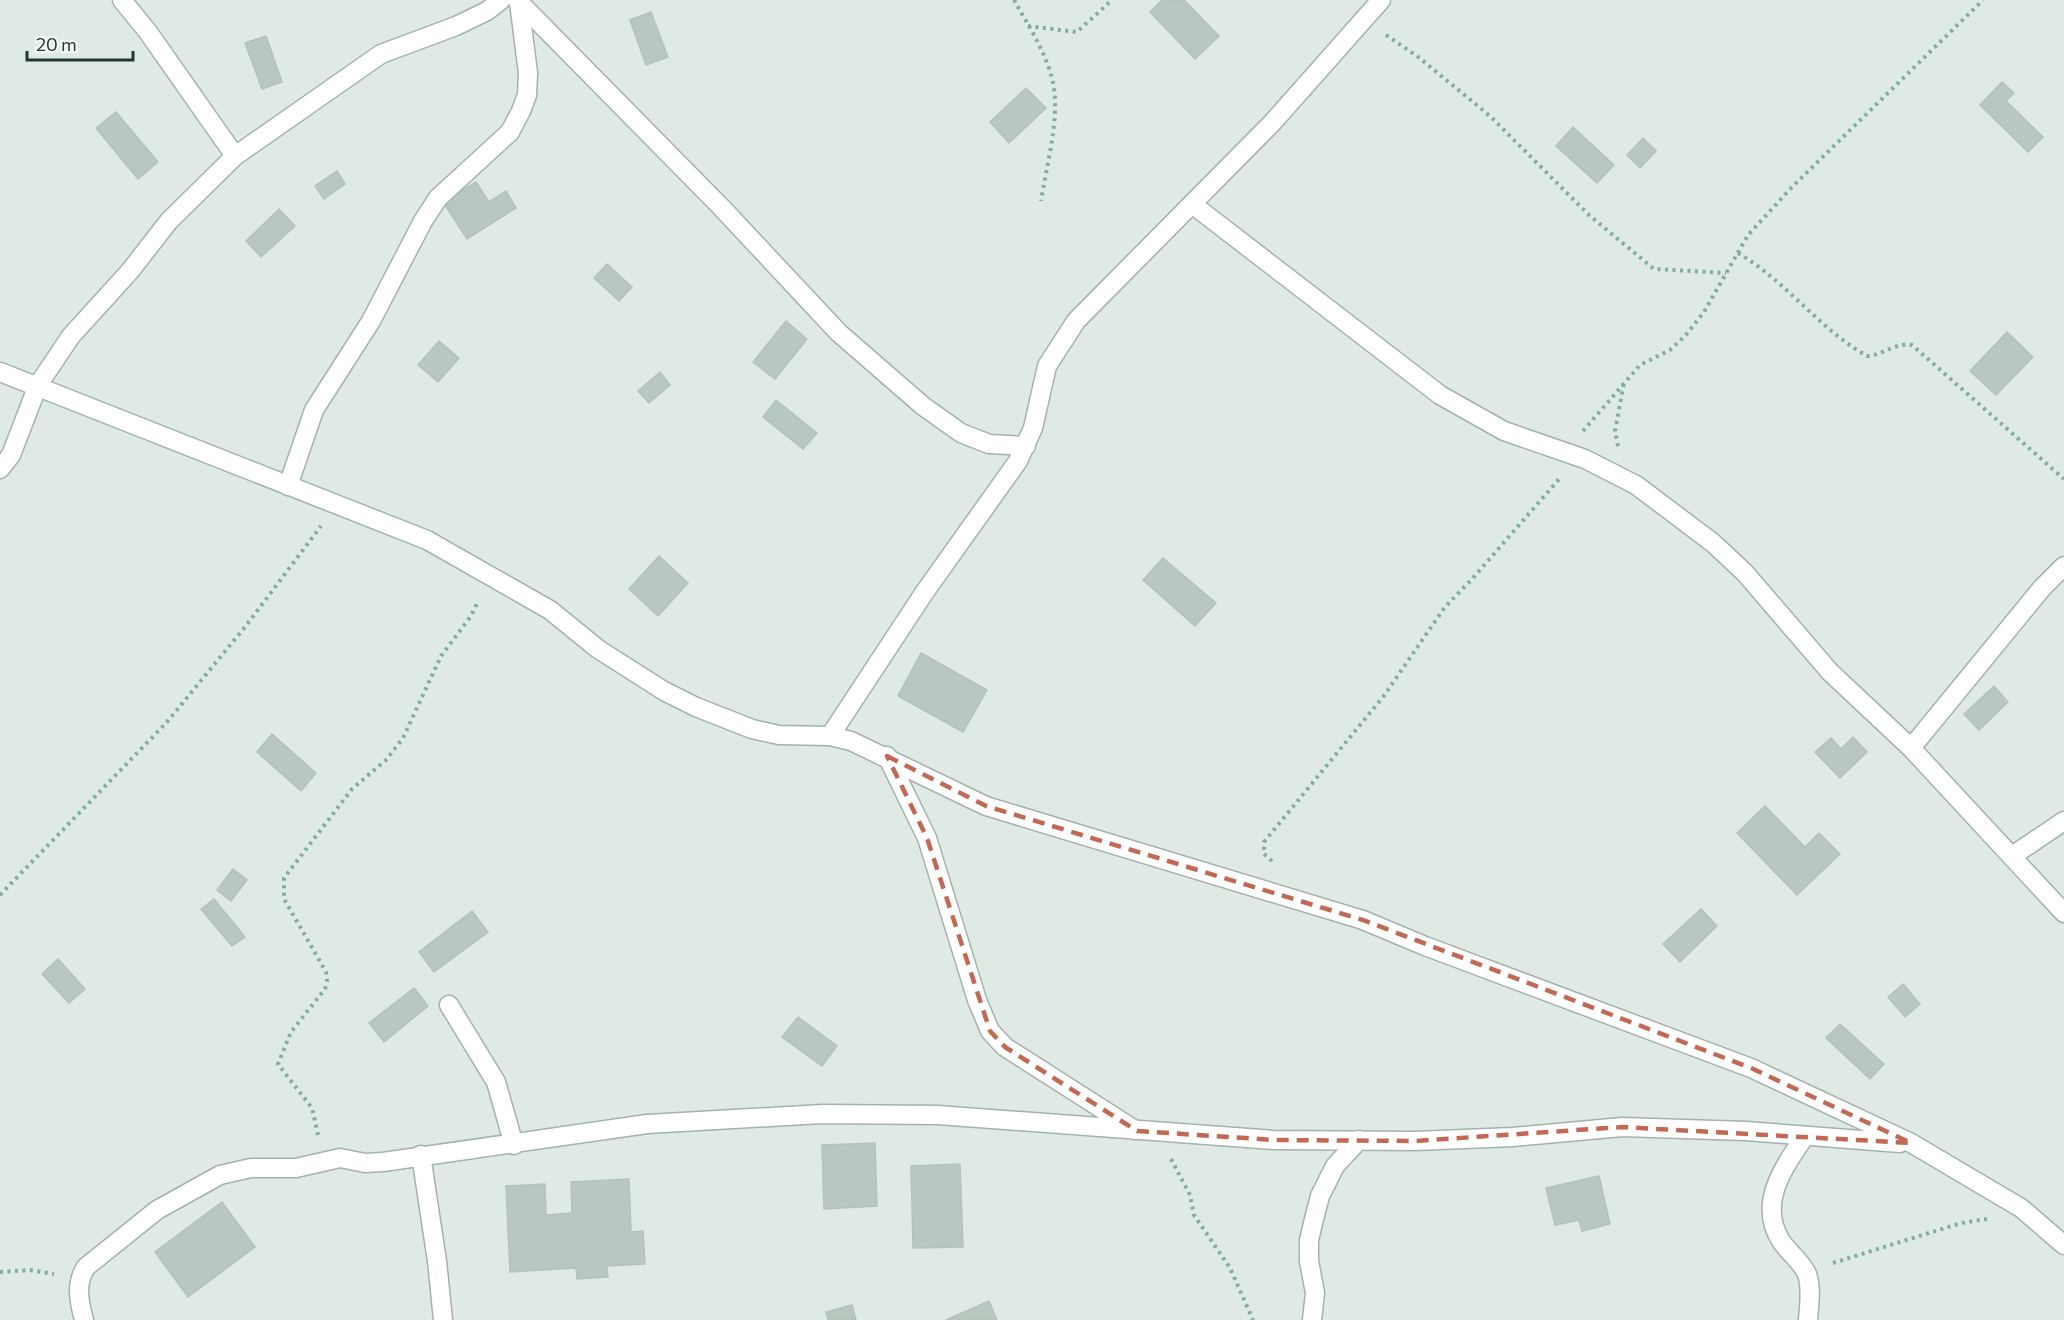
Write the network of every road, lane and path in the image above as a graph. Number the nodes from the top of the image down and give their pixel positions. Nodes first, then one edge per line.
1 (122, 0) edge
2 (512, 0) edge
3 (1014, 0) edge
4 (1112, 0) edge
5 (1381, 0) edge
6 (1983, 0) edge
7 (1028, 26) junction
8 (1357, 28) junction
9 (235, 156) junction
10 (1041, 201) dead end
11 (1192, 204) junction
12 (1738, 253) junction
13 (1726, 273) junction
14 (0, 372) edge
15 (1625, 379) junction
16 (38, 385) junction
17 (1026, 446) junction
18 (1572, 455) junction
19 (0, 470) edge
20 (1626, 479) junction
21 (2064, 479) edge
22 (288, 486) junction
23 (337, 503) junction
24 (2064, 566) edge
25 (476, 568) junction
26 (830, 736) junction
27 (1911, 748) junction
28 (887, 756) junction
29 (2064, 821) edge
30 (2012, 856) junction
31 (1276, 864) dead end
32 (0, 895) edge
33 (2064, 914) edge
34 (449, 1005) dead end
35 (1143, 1131) junction
36 (1805, 1136) junction
37 (1359, 1140) junction
38 (1911, 1143) junction
39 (514, 1145) junction
40 (421, 1155) junction
41 (325, 1160) junction
42 (2026, 1213) junction
43 (2064, 1245) edge
44 (0, 1272) edge
45 (1807, 1274) junction
46 (79, 1278) junction
47 (84, 1320) edge
48 (443, 1320) edge
49 (1253, 1320) edge
50 (1312, 1320) edge
51 (1808, 1320) edge

1 - 9 street
2 - 9 street
2 - 17 street
2 - 22 street
3 - 7 path
4 - 7 path
5 - 8 street
6 - 12 path
7 - 10 path
8 - 11 street
8 - 13 path
9 - 16 street
11 - 17 street
11 - 18 street
12 - 13 path
12 - 21 path
13 - 15 path
14 - 16 street
15 - 18 path
15 - 20 path
16 - 19 street
16 - 22 street
17 - 26 street
18 - 20 street
18 - 31 path
20 - 27 street
22 - 23 street
23 - 25 street
23 - 32 path
24 - 27 street
25 - 26 street
25 - 41 path
26 - 28 street
27 - 30 street
28 - 35 street
28 - 38 street
29 - 30 street
30 - 33 street
34 - 39 street
35 - 37 street
35 - 39 street
35 - 49 path
36 - 37 street
36 - 38 street
36 - 45 street
37 - 50 street
38 - 42 street
39 - 40 street
40 - 41 street
40 - 48 street
41 - 46 street
42 - 43 street
42 - 45 path
44 - 46 path
45 - 51 street
46 - 47 street

